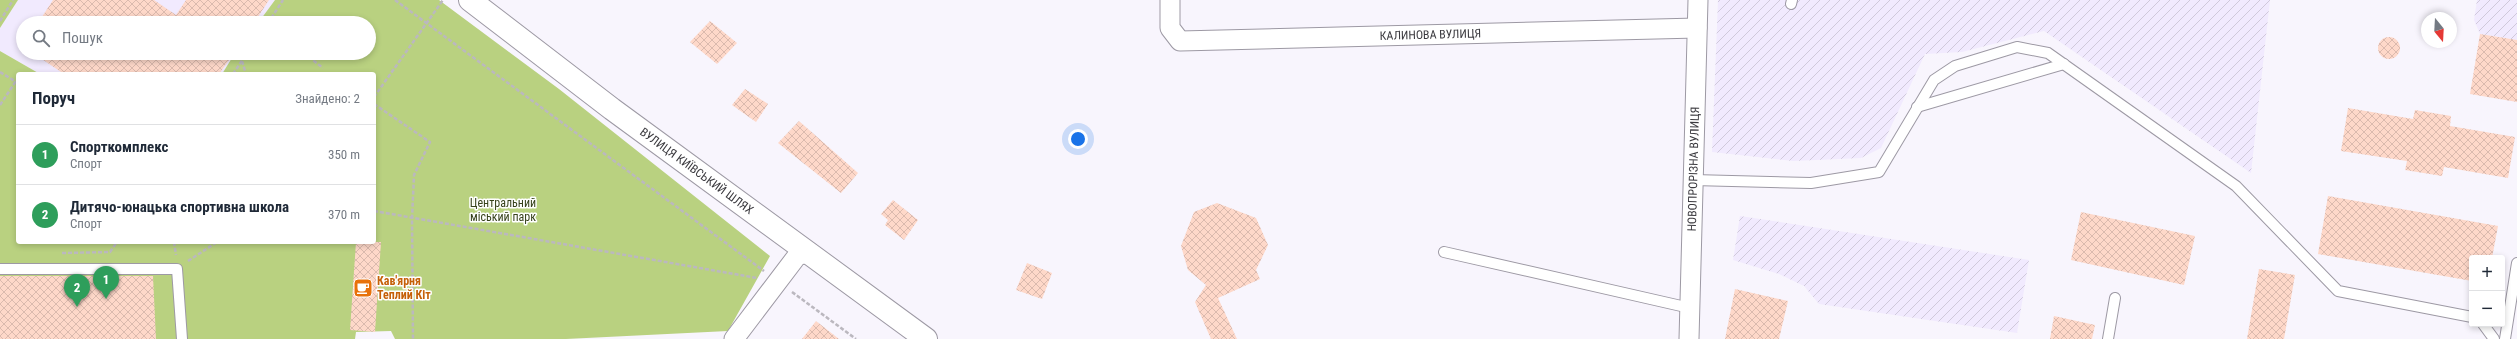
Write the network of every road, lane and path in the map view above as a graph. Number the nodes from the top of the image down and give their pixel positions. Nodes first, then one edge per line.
1 (13, 0) edge
2 (283, 0) edge
3 (395, 0) edge
4 (443, 0) edge
5 (470, 0) edge
6 (1170, 0) edge
7 (1698, 0) edge
8 (271, 16) edge
9 (0, 21) edge
10 (426, 23) junction
11 (1697, 28) junction
12 (313, 60) edge
13 (242, 61) joint
14 (2064, 64) junction
15 (323, 68) dead end
16 (0, 72) edge
17 (234, 72) edge
18 (245, 72) edge
19 (16, 81) edge
20 (16, 83) edge
21 (376, 94) edge
22 (0, 105) edge
23 (376, 105) edge
24 (1916, 108) junction
25 (1693, 180) junction
26 (376, 211) edge
27 (412, 219) junction
28 (116, 244) edge
29 (214, 244) edge
30 (809, 252) junction
31 (1444, 252) dead end
32 (55, 253) dead end
33 (2517, 263) edge
34 (0, 269) edge
35 (177, 269) junction
36 (779, 282) junction
37 (2115, 298) dead end
38 (1690, 308) junction
39 (2469, 316) edge
40 (2485, 327) edge
41 (182, 339) edge
42 (413, 339) edge
43 (734, 339) edge
44 (856, 339) edge
45 (926, 339) edge
46 (1689, 339) edge
47 (2108, 339) edge
48 (2494, 339) edge
49 (2505, 339) edge

1 - 9 path
2 - 8 path
3 - 10 path
4 - 10 path
5 - 30 highway, ВУЛИЦЯ КИЇВСЬКИЙ ШЛЯХ
6 - 11 street, КАЛИНОВА ВУЛИЦЯ
7 - 11 street, НОВОПРОРІЗНА ВУЛИЦЯ
10 - 21 path
10 - 36 path
11 - 25 street, НОВОПРОРІЗНА ВУЛИЦЯ
12 - 15 path
13 - 17 path
13 - 18 path
14 - 24 lane
14 - 24 lane
14 - 39 lane
16 - 19 path
20 - 22 path
23 - 27 path
24 - 25 lane
25 - 38 street, НОВОПРОРІЗНА ВУЛИЦЯ
26 - 27 path
27 - 36 path
27 - 42 path
28 - 32 path
29 - 35 path
30 - 36 street
30 - 45 highway, ВУЛИЦЯ КИЇВСЬКИЙ ШЛЯХ
31 - 38 lane
33 - 49 lane
34 - 35 lane
35 - 41 lane
36 - 43 street
36 - 44 path
37 - 47 lane
38 - 46 street, НОВОПРОРІЗНА ВУЛИЦЯ
40 - 48 lane

